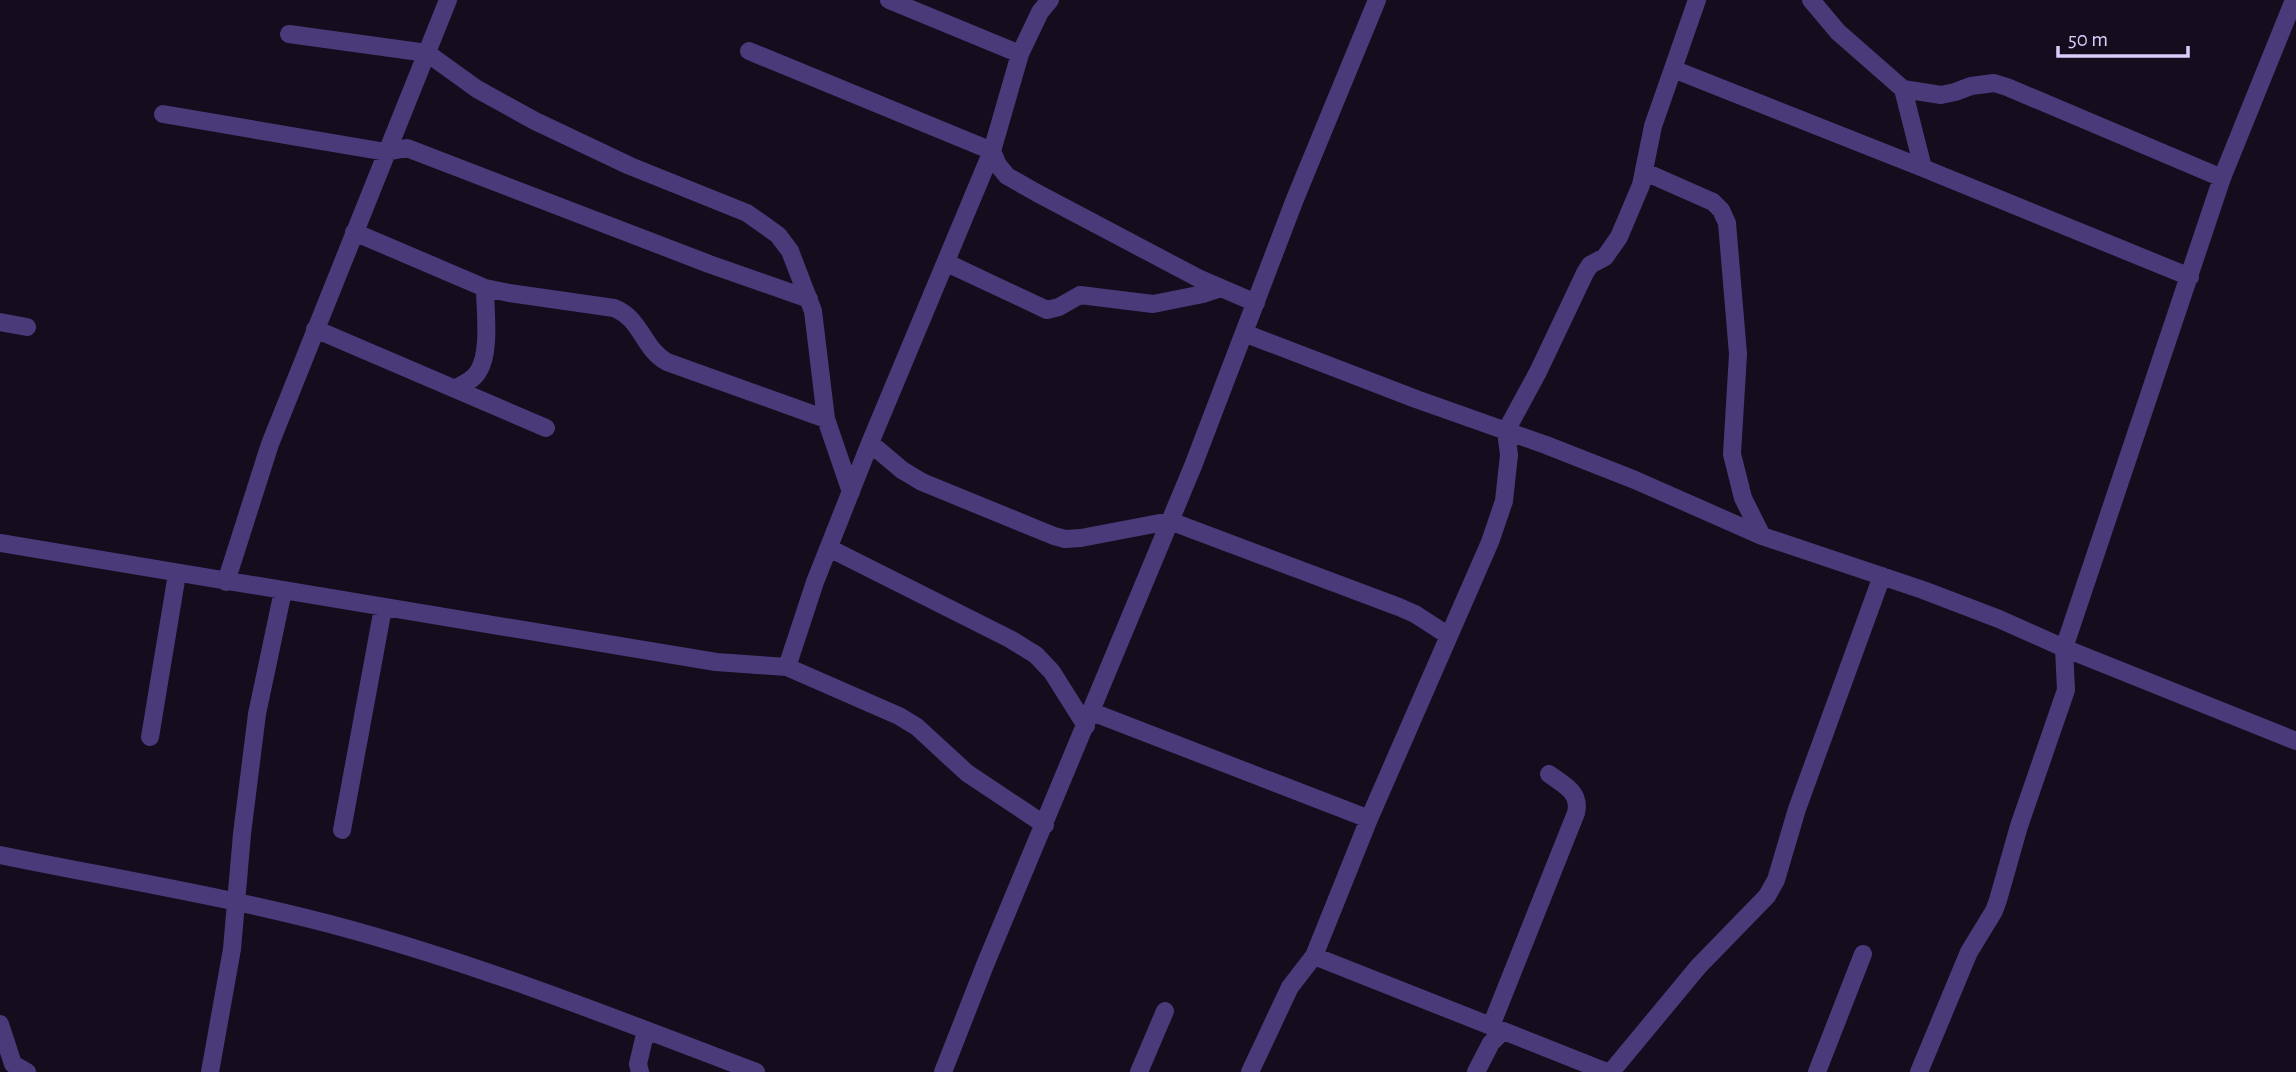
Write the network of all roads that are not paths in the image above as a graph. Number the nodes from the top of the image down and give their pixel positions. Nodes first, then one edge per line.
1 (448, 0) edge
2 (889, 0) edge
3 (1050, 0) edge
4 (1377, 0) edge
5 (1697, 0) edge
6 (1811, 0) edge
7 (2294, 0) edge
8 (289, 34) dead end
9 (749, 51) dead end
10 (427, 53) junction
11 (1020, 54) junction
12 (1673, 69) junction
13 (1903, 89) junction
14 (163, 114) dead end
15 (992, 151) junction
16 (386, 152) junction
17 (1923, 168) junction
18 (1645, 172) junction
19 (2222, 178) junction
20 (354, 232) junction
21 (947, 263) junction
22 (2190, 277) junction
23 (485, 288) junction
24 (1221, 288) junction
25 (809, 299) junction
26 (1256, 303) junction
27 (0, 322) edge
28 (27, 327) dead end
29 (315, 329) junction
30 (1244, 332) junction
31 (456, 388) junction
32 (826, 419) junction
33 (546, 428) dead end
34 (1506, 431) junction
35 (870, 443) junction
36 (850, 492) junction
37 (1170, 522) junction
38 (1762, 536) junction
39 (0, 543) edge
40 (829, 548) junction
41 (177, 573) junction
42 (1882, 576) junction
43 (226, 582) junction
44 (283, 591) junction
45 (383, 608) junction
46 (1449, 636) junction
47 (2064, 648) junction
48 (787, 667) junction
49 (1089, 719) junction
50 (150, 737) dead end
51 (2296, 741) edge
52 (1549, 774) dead end
53 (1369, 819) junction
54 (1045, 825) junction
55 (342, 831) dead end
56 (0, 855) edge
57 (236, 902) junction
58 (1863, 954) dead end
59 (1314, 956) junction
60 (1165, 1011) dead end
61 (0, 1024) edge
62 (1497, 1029) junction
63 (646, 1030) junction
64 (27, 1072) edge
65 (210, 1072) edge
66 (640, 1072) edge
67 (755, 1072) edge
68 (943, 1072) edge
69 (1139, 1072) edge
70 (1250, 1072) edge
71 (1476, 1072) edge
72 (1609, 1072) edge
73 (1817, 1072) edge
74 (1919, 1072) edge

1 - 10 street
2 - 11 street
3 - 11 street
4 - 26 street
5 - 12 street
6 - 13 street
7 - 19 street
8 - 10 street
9 - 15 street
10 - 16 street
10 - 25 street
11 - 15 street
12 - 17 street
12 - 18 street
13 - 17 street
13 - 19 street
14 - 16 street
15 - 21 street
15 - 24 street
16 - 20 street
16 - 25 street
17 - 22 street
18 - 34 street
18 - 38 street
19 - 22 street
20 - 23 street
20 - 29 street
21 - 24 street
21 - 35 street
22 - 47 street
23 - 31 street
23 - 32 street
24 - 26 street
25 - 32 street
26 - 30 street
27 - 28 street
29 - 31 street
29 - 43 street
30 - 34 street
30 - 37 street
31 - 33 street
32 - 36 street
34 - 38 street
34 - 46 street
35 - 36 street
35 - 37 street
36 - 40 street
37 - 46 street
37 - 49 street
38 - 42 street
39 - 41 street
40 - 48 street
40 - 49 street
41 - 43 street
41 - 50 street
42 - 47 street
42 - 72 street
43 - 44 street
44 - 45 street
44 - 57 street
45 - 48 street
45 - 55 street
46 - 53 street
47 - 51 street
47 - 74 street
48 - 54 street
49 - 53 street
49 - 54 street
52 - 62 street
53 - 59 street
54 - 68 street
56 - 57 street
57 - 63 street
57 - 65 street
58 - 73 street
59 - 62 street
59 - 70 street
60 - 69 street
61 - 64 street
62 - 71 street
62 - 72 street
63 - 66 street
63 - 67 street

